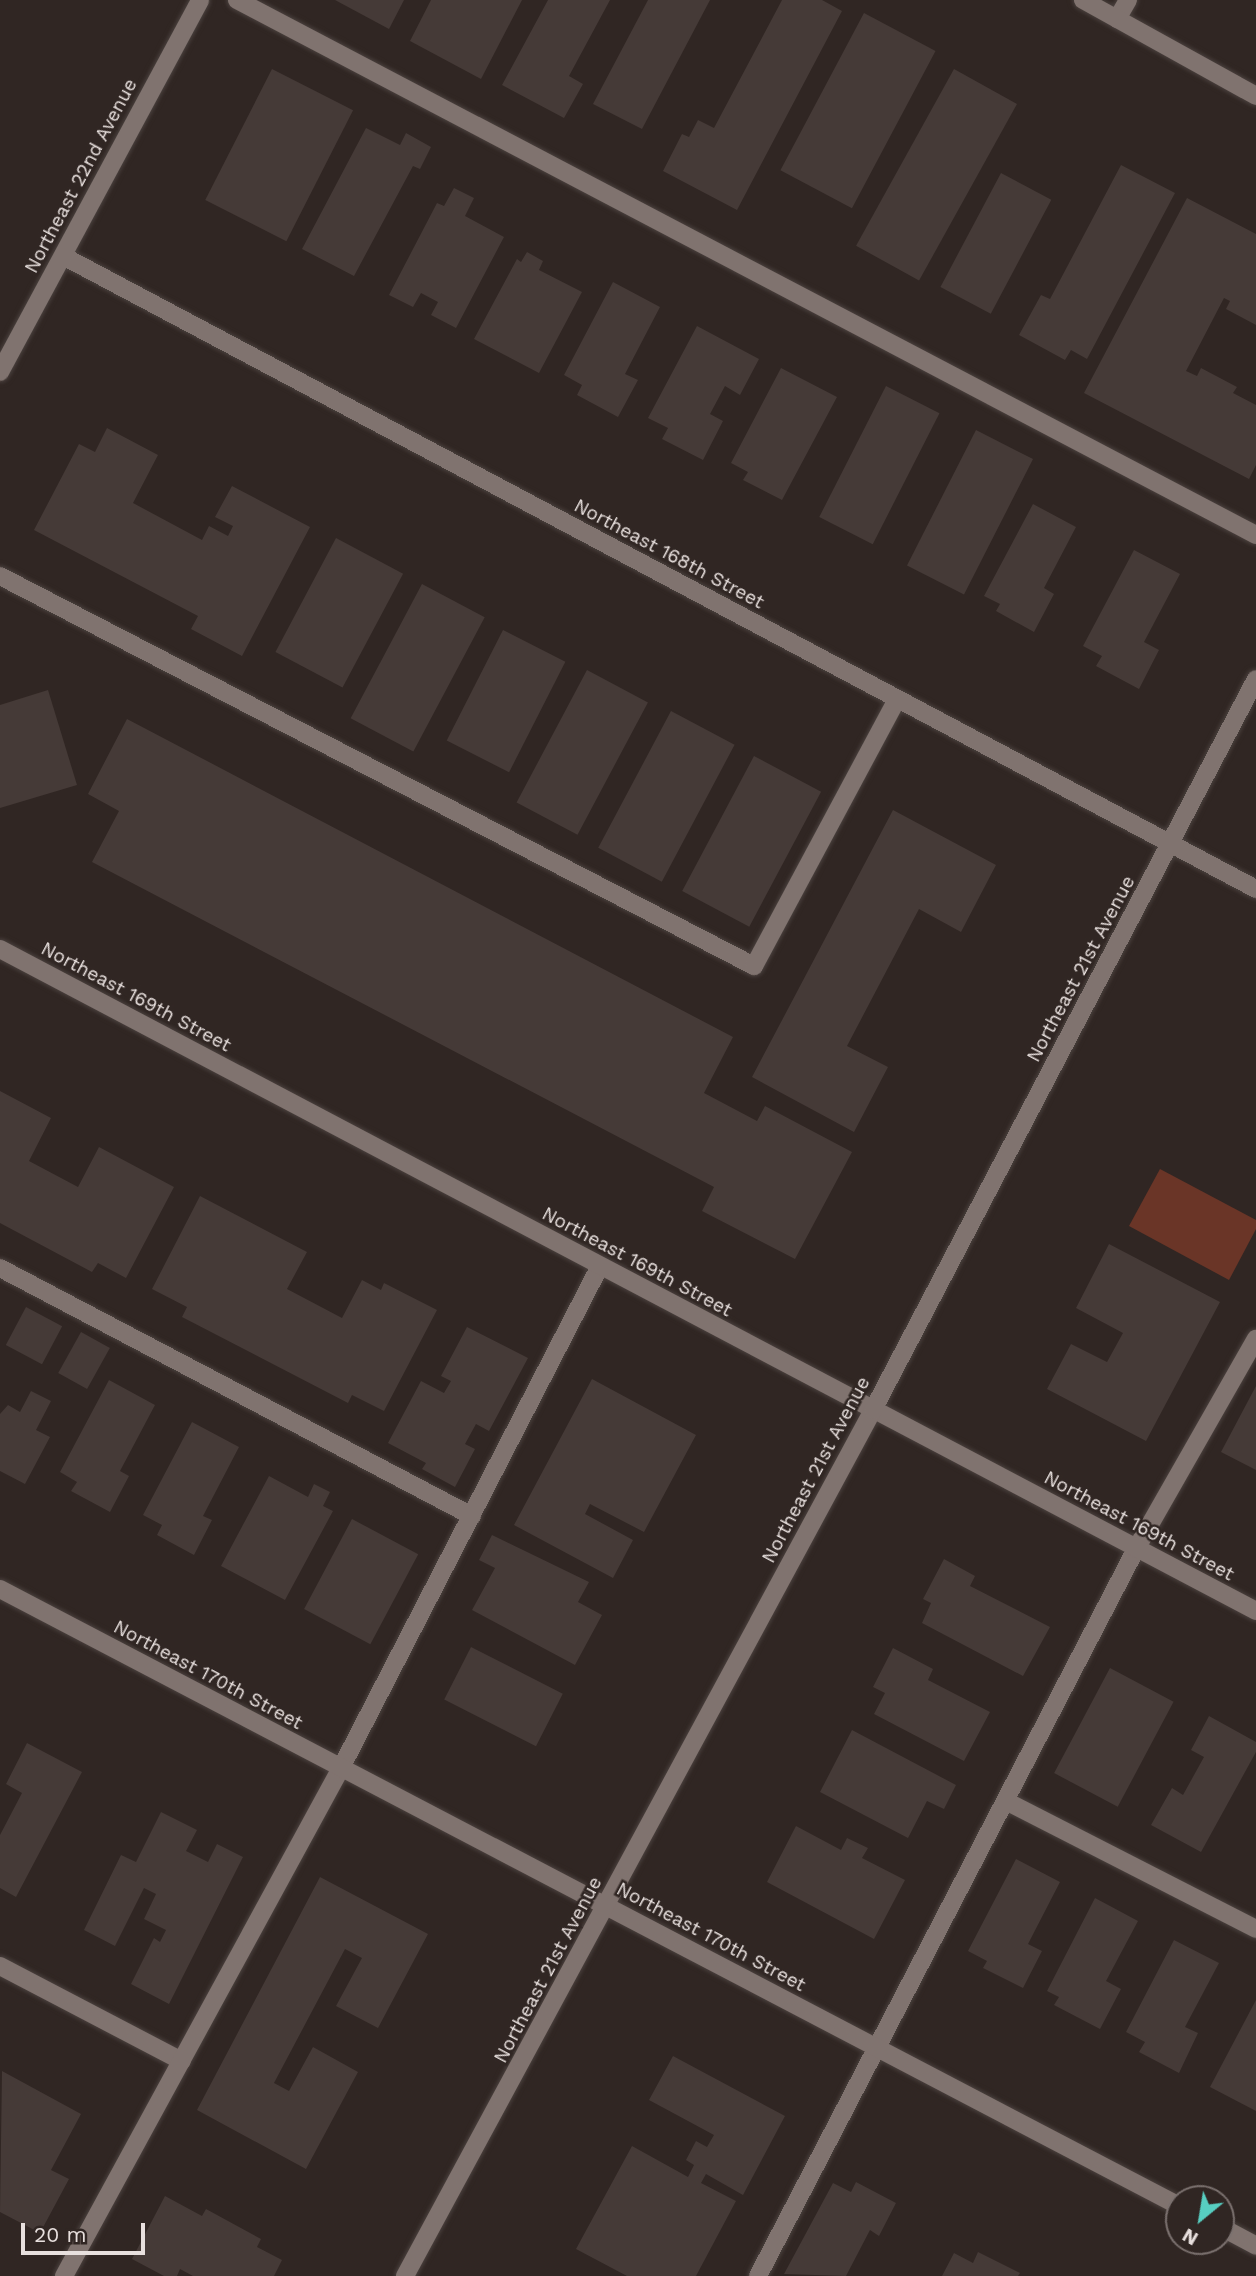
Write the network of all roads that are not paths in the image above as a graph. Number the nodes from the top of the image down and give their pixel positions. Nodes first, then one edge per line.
1 (200, 0) edge
2 (237, 0) edge
3 (1083, 0) edge
4 (1128, 0) edge
5 (1118, 19) junction
6 (1256, 96) edge
7 (63, 256) junction
8 (0, 373) edge
9 (1256, 535) edge
10 (0, 576) edge
11 (1256, 680) edge
12 (897, 699) junction
13 (1170, 845) junction
14 (1256, 889) edge
15 (0, 949) edge
16 (600, 1266) junction
17 (0, 1268) edge
18 (1256, 1339) edge
19 (873, 1410) junction
20 (472, 1516) junction
21 (1136, 1549) junction
22 (0, 1589) edge
23 (1256, 1611) edge
24 (341, 1768) junction
25 (1006, 1801) junction
26 (607, 1906) junction
27 (1256, 1929) edge
28 (0, 1966) edge
29 (878, 2050) junction
30 (182, 2060) junction
31 (1165, 2199) edge
32 (1235, 2235) edge
33 (1256, 2246) edge
34 (64, 2276) edge
35 (405, 2276) edge
36 (758, 2276) edge

1 - 7 street, Northeast 22nd Avenue
2 - 9 street
3 - 5 street
4 - 5 street
5 - 6 street
7 - 8 street, Northeast 22nd Avenue
7 - 12 street, Northeast 168th Street
10 - 12 street
11 - 13 street, Northeast 21st Avenue
12 - 13 street, Northeast 168th Street
13 - 14 street, Northeast 168th Street
13 - 19 street, Northeast 21st Avenue
15 - 16 street, Northeast 169th Street
16 - 19 street, Northeast 169th Street
16 - 20 street
17 - 20 street
18 - 21 street
19 - 21 street, Northeast 169th Street
19 - 26 street, Northeast 21st Avenue
20 - 24 street
21 - 23 street, Northeast 169th Street
21 - 25 street
22 - 24 street, Northeast 170th Street
24 - 26 street, Northeast 170th Street
24 - 30 street
25 - 27 street
25 - 29 street
26 - 29 street, Northeast 170th Street
26 - 35 street, Northeast 21st Avenue
28 - 30 street
29 - 31 street, Northeast 170th Street
29 - 36 street
30 - 34 street
32 - 33 street

